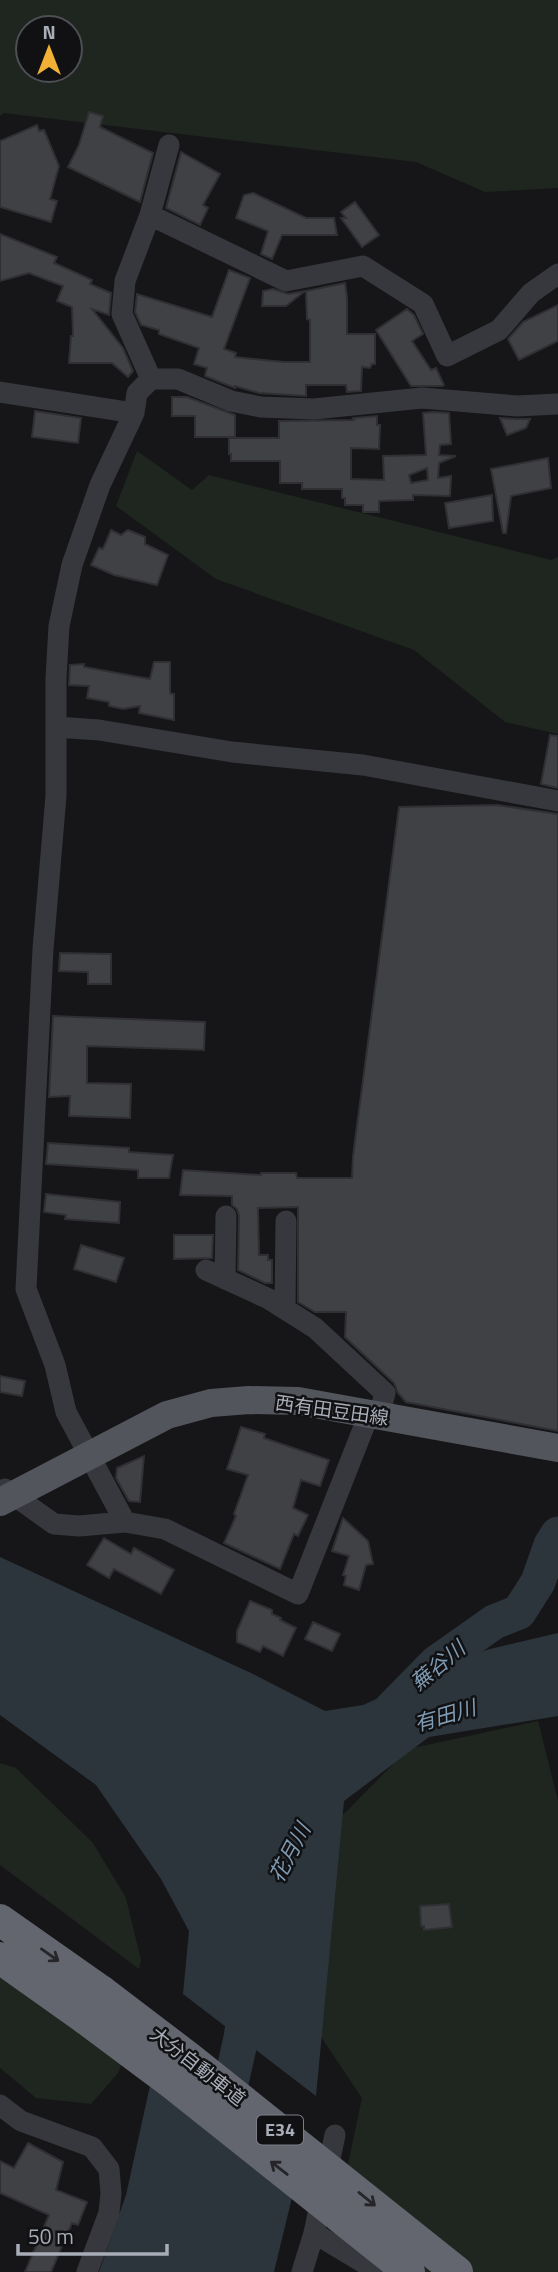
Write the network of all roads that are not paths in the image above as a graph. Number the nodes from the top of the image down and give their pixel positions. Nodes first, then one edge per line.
1 (169, 145) dead end
2 (150, 215) junction
3 (558, 274) edge
4 (151, 379) junction
5 (0, 392) edge
6 (558, 404) edge
7 (134, 413) junction
8 (56, 727) junction
9 (558, 801) edge
10 (226, 1216) dead end
11 (286, 1221) dead end
12 (285, 1309) junction
13 (374, 1415) junction
14 (557, 1448) edge
15 (89, 1454) junction
16 (5, 1494) edge
17 (125, 1522) junction
18 (0, 1920) edge
19 (0, 1958) edge
20 (0, 2105) edge
21 (335, 2135) dead end
22 (314, 2233) junction
23 (87, 2272) edge
24 (302, 2272) edge
25 (379, 2272) edge
26 (409, 2272) edge
27 (457, 2272) edge

1 - 2 street
2 - 3 street
2 - 4 street
4 - 6 street
4 - 7 street
5 - 7 street
7 - 8 street
8 - 9 street
8 - 15 street
10 - 12 street
11 - 12 street
12 - 13 street
13 - 14 main road, 西有田豆田線
13 - 15 main road, 西有田豆田線
13 - 17 street
15 - 16 main road, 西有田豆田線
15 - 17 street
16 - 17 street
18 -> 27 highway, 大分自動車道 / E34, bridge
26 -> 19 highway, 大分自動車道 / E34, bridge
20 - 23 street
21 - 22 street
22 - 24 street
22 - 25 street

